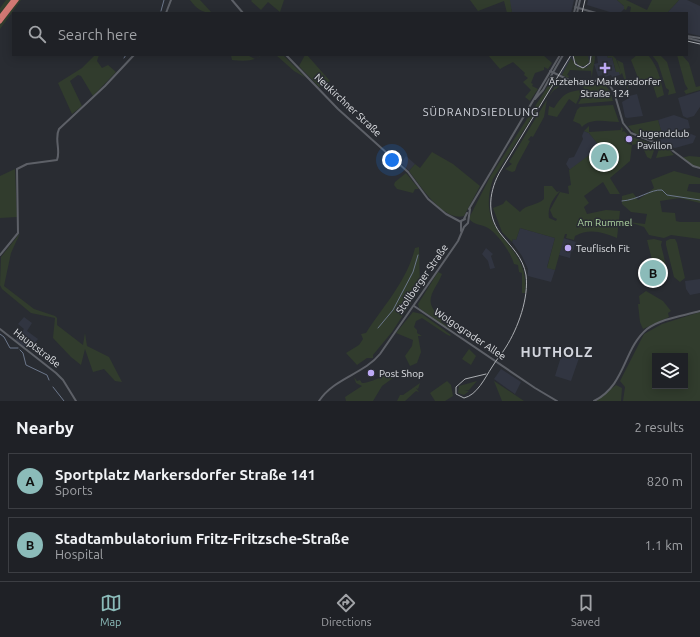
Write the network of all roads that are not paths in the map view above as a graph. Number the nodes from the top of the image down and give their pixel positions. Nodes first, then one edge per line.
1 (13, 0) edge
2 (17, 0) edge
3 (171, 0) edge
4 (232, 0) edge
5 (577, 0) edge
6 (580, 0) edge
7 (577, 7) junction
8 (166, 12) edge
9 (242, 12) edge
10 (575, 12) edge
11 (593, 12) edge
12 (0, 17) edge
13 (0, 22) edge
14 (688, 37) edge
15 (700, 40) edge
16 (133, 56) edge
17 (287, 56) edge
18 (560, 56) edge
19 (552, 72) junction
20 (700, 168) edge
21 (463, 222) junction
22 (0, 254) edge
23 (414, 306) junction
24 (700, 311) edge
25 (0, 329) edge
26 (76, 401) edge
27 (319, 401) edge
28 (557, 401) edge
29 (594, 401) edge

1 - 12 highway
2 - 13 highway
3 - 8 main road
4 - 9 main road
5 - 7 main road
6 - 7 main road
7 - 10 main road
7 - 11 main road
14 - 15 main road
16 - 22 main road
17 - 21 main road, Neukirchner Straße
18 - 19 main road, Stollberger Straße
19 - 20 main road
19 - 21 main road, Stollberger Straße
21 - 23 main road, Stollberger Straße
23 - 27 main road, Stollberger Straße
23 - 28 main road, Wolgograder Allee
24 - 29 main road
25 - 26 main road, Hauptstraße

